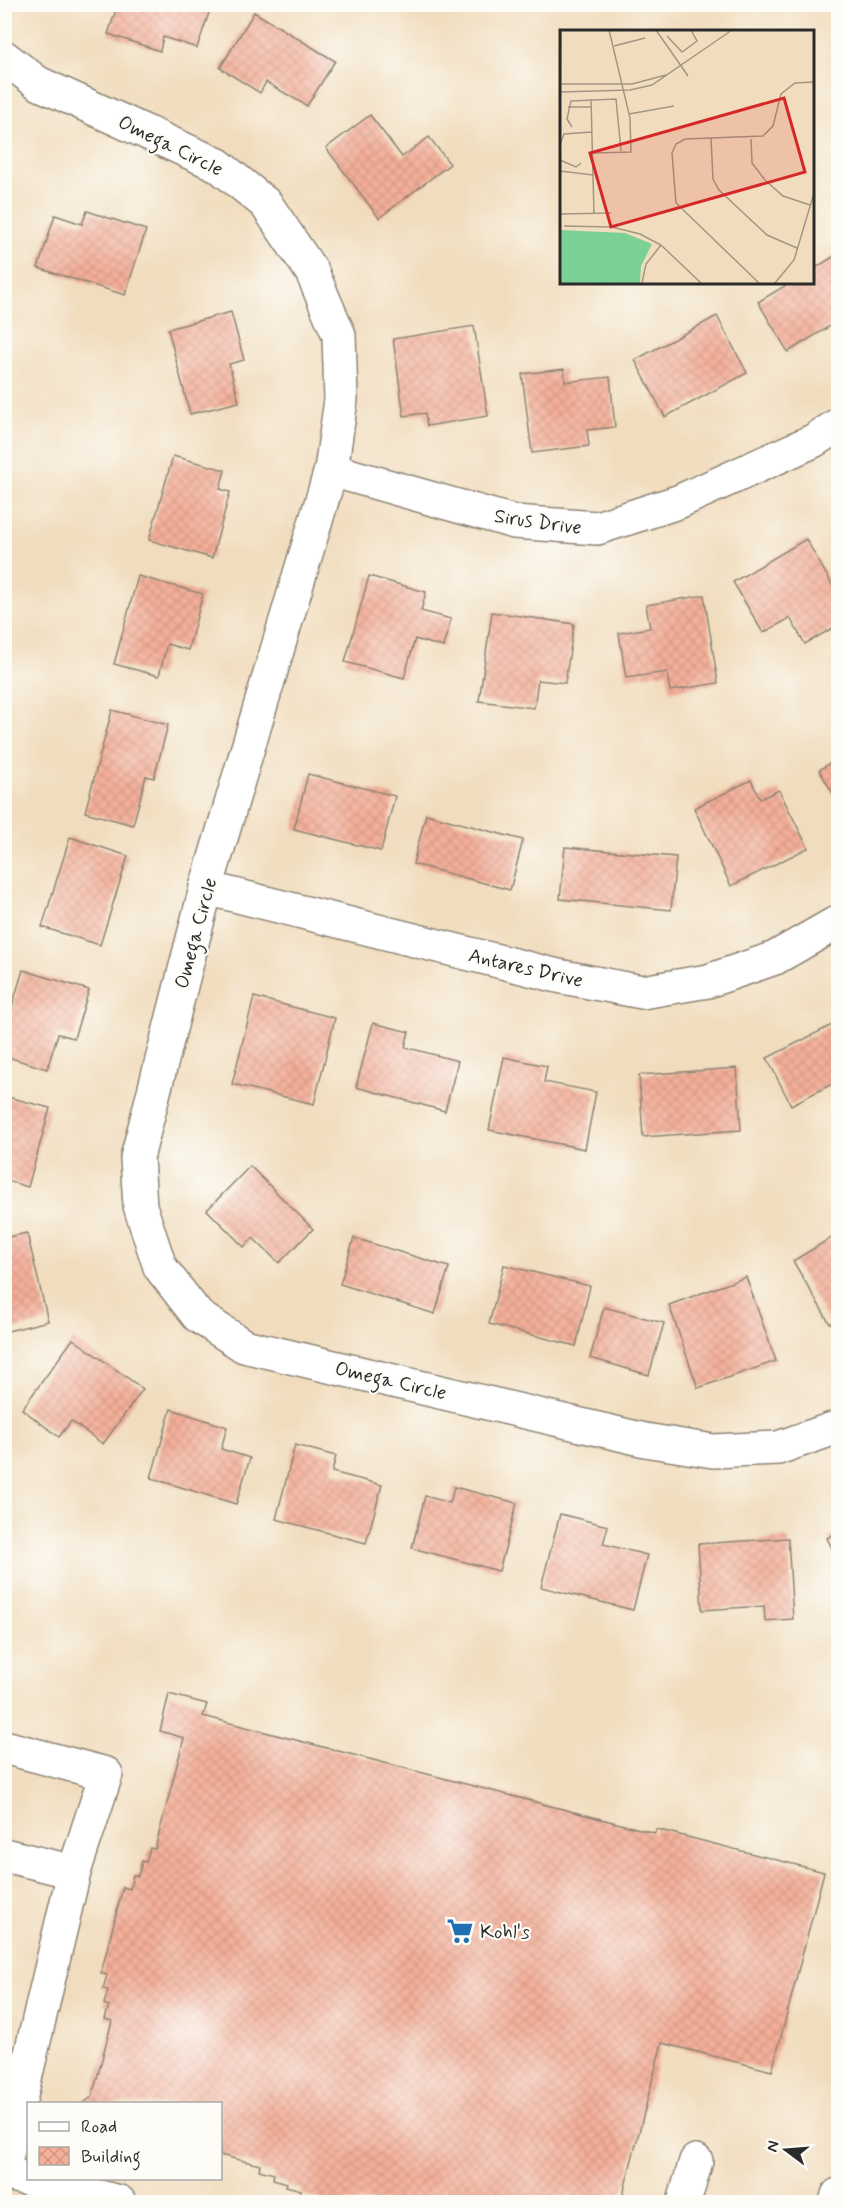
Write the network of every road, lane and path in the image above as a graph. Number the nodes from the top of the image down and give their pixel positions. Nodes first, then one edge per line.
1 (4, 57) edge
2 (838, 425) edge
3 (331, 470) junction
4 (206, 888) junction
5 (838, 922) edge
6 (838, 1427) edge
7 (4, 1747) edge
8 (4, 1855) edge
9 (74, 1872) junction
10 (696, 2161) dead end
11 (4, 2167) edge
12 (4, 2173) edge
13 (27, 2179) edge
14 (32, 2180) edge
15 (838, 2195) edge
16 (119, 2202) edge
17 (684, 2202) edge
18 (836, 2202) edge

1 - 3 street, Omega Circle
2 - 3 street, Sirus Drive
3 - 4 street, Omega Circle
4 - 5 street, Antares Drive
4 - 6 street, Omega Circle
7 - 9 street
8 - 9 street
9 - 11 street
10 - 17 street
12 - 13 street
14 - 16 street
15 - 18 street

